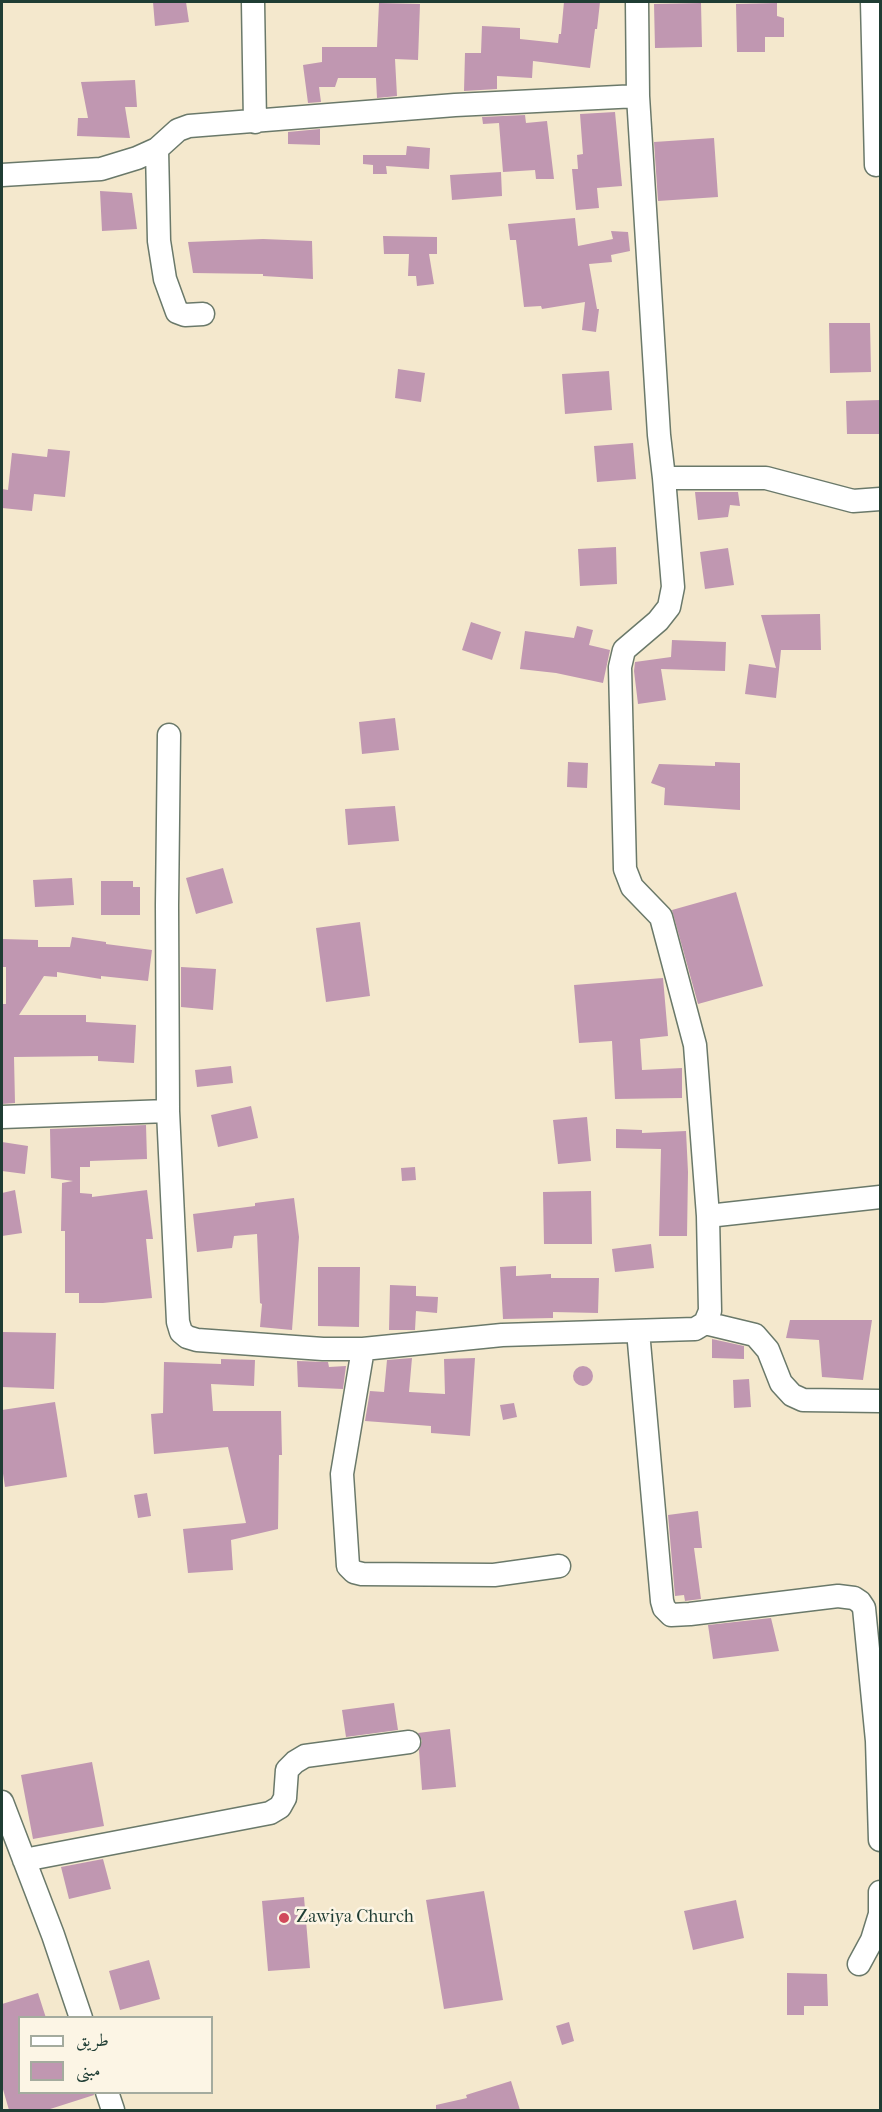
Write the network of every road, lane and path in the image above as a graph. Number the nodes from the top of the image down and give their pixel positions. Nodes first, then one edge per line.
1 (253, 2) edge
2 (636, 2) edge
3 (872, 2) edge
4 (638, 96) junction
5 (255, 122) junction
6 (157, 149) junction
7 (876, 165) dead end
8 (2, 175) edge
9 (203, 314) dead end
10 (664, 478) junction
11 (880, 499) edge
12 (170, 735) dead end
13 (168, 1112) junction
14 (2, 1117) edge
15 (880, 1197) edge
16 (708, 1216) junction
17 (705, 1323) junction
18 (638, 1331) junction
19 (363, 1349) junction
20 (880, 1401) edge
21 (560, 1566) dead end
22 (879, 1741) edge
23 (409, 1742) dead end
24 (2, 1802) edge
25 (880, 1840) edge
26 (24, 1860) junction
27 (880, 1892) edge
28 (859, 1964) dead end
29 (80, 2016) edge
30 (108, 2094) edge
31 (113, 2110) edge

1 - 5 street
2 - 4 street
3 - 7 street
4 - 5 street
4 - 10 street
5 - 6 street
6 - 8 street
6 - 9 street
10 - 11 street
10 - 16 street
12 - 13 street
13 - 14 street
13 - 19 street
15 - 16 street
16 - 17 street
17 - 18 street
17 - 20 street
18 - 19 street
18 - 22 street
19 - 21 street
22 - 25 street
23 - 26 street
24 - 26 street
26 - 29 street
27 - 28 street
30 - 31 street

